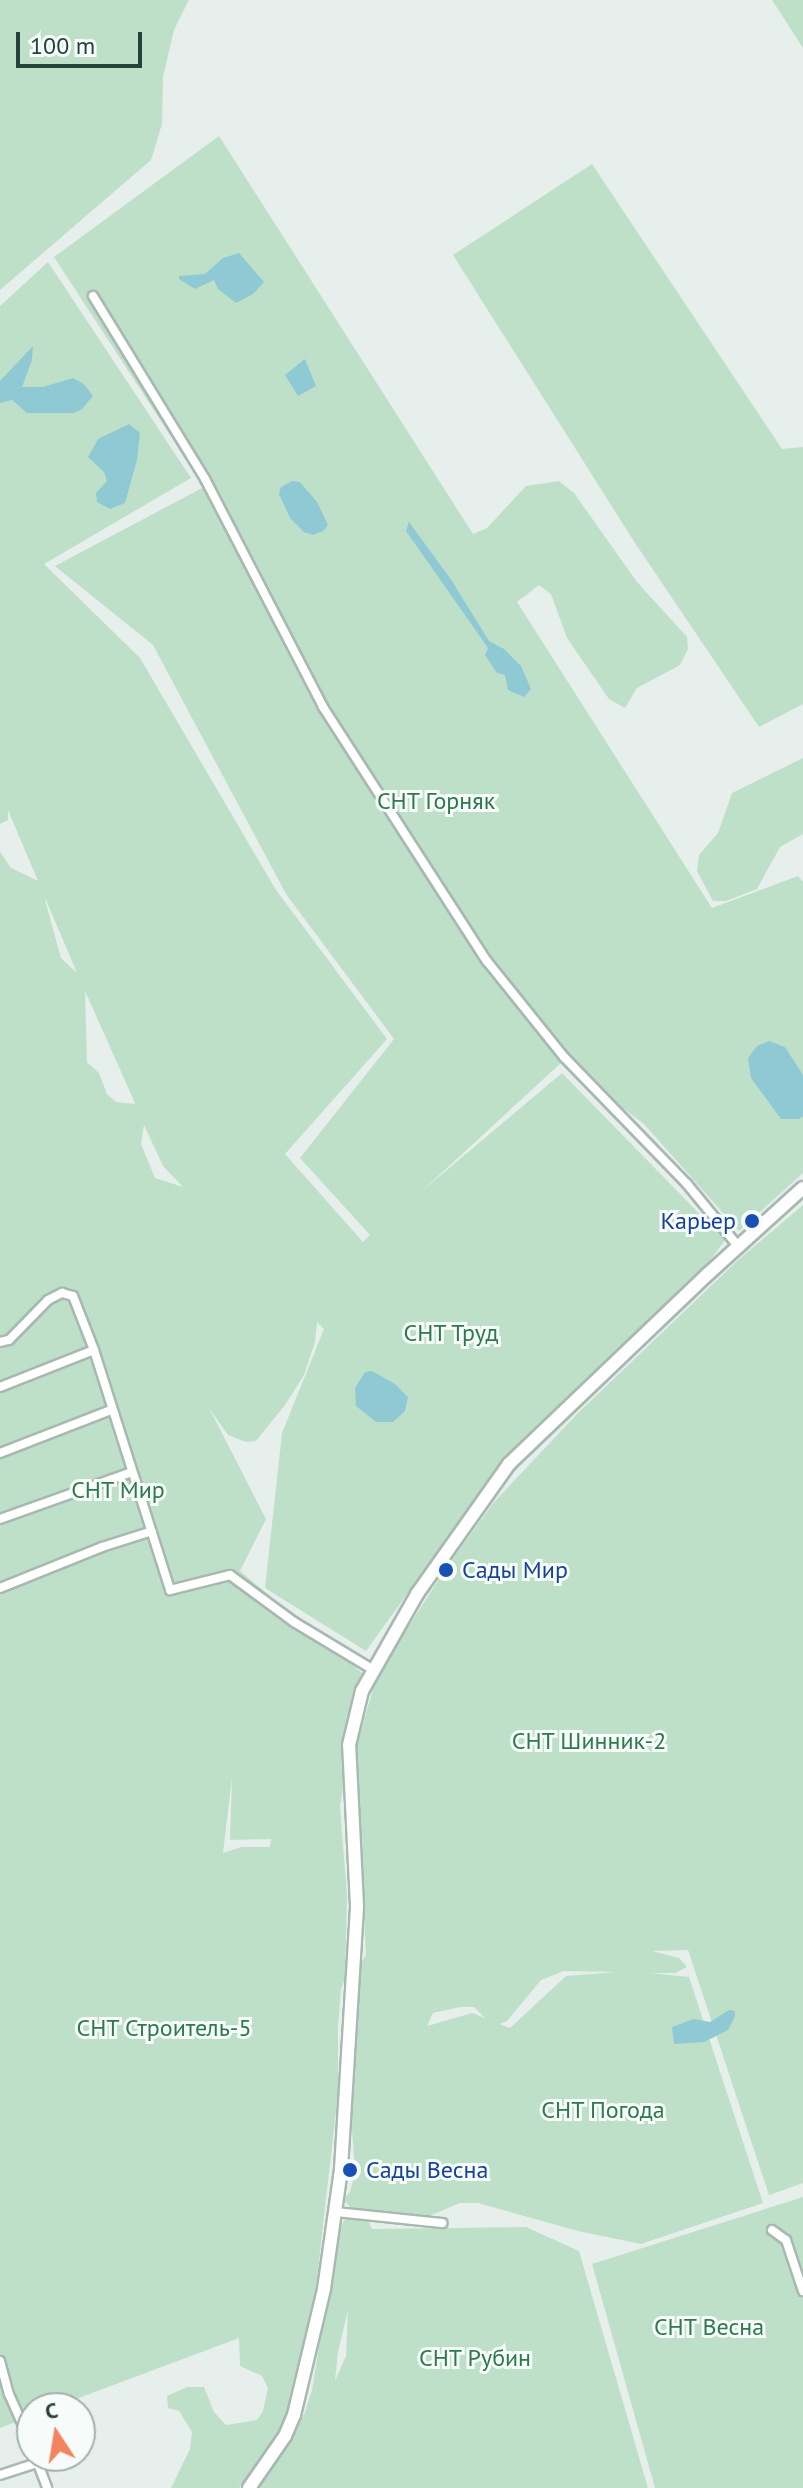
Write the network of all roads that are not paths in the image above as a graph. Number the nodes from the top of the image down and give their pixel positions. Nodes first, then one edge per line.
1 (93, 296) dead end
2 (803, 1188) edge
3 (738, 1246) junction
4 (0, 1342) edge
5 (94, 1350) junction
6 (0, 1387) edge
7 (111, 1410) junction
8 (0, 1453) edge
9 (132, 1472) junction
10 (0, 1519) edge
11 (152, 1531) junction
12 (0, 1588) edge
13 (372, 1669) junction
14 (335, 2212) junction
15 (442, 2223) dead end
16 (772, 2230) dead end
17 (803, 2291) edge
18 (0, 2361) edge
19 (16, 2410) edge
20 (249, 2488) edge

1 - 3 street
2 - 3 street
3 - 13 street
4 - 5 street
5 - 6 street
5 - 7 street
7 - 8 street
7 - 9 street
9 - 10 street
9 - 11 street
11 - 12 street
11 - 13 street
13 - 14 street
14 - 15 street
14 - 20 street
16 - 17 street
18 - 19 street

